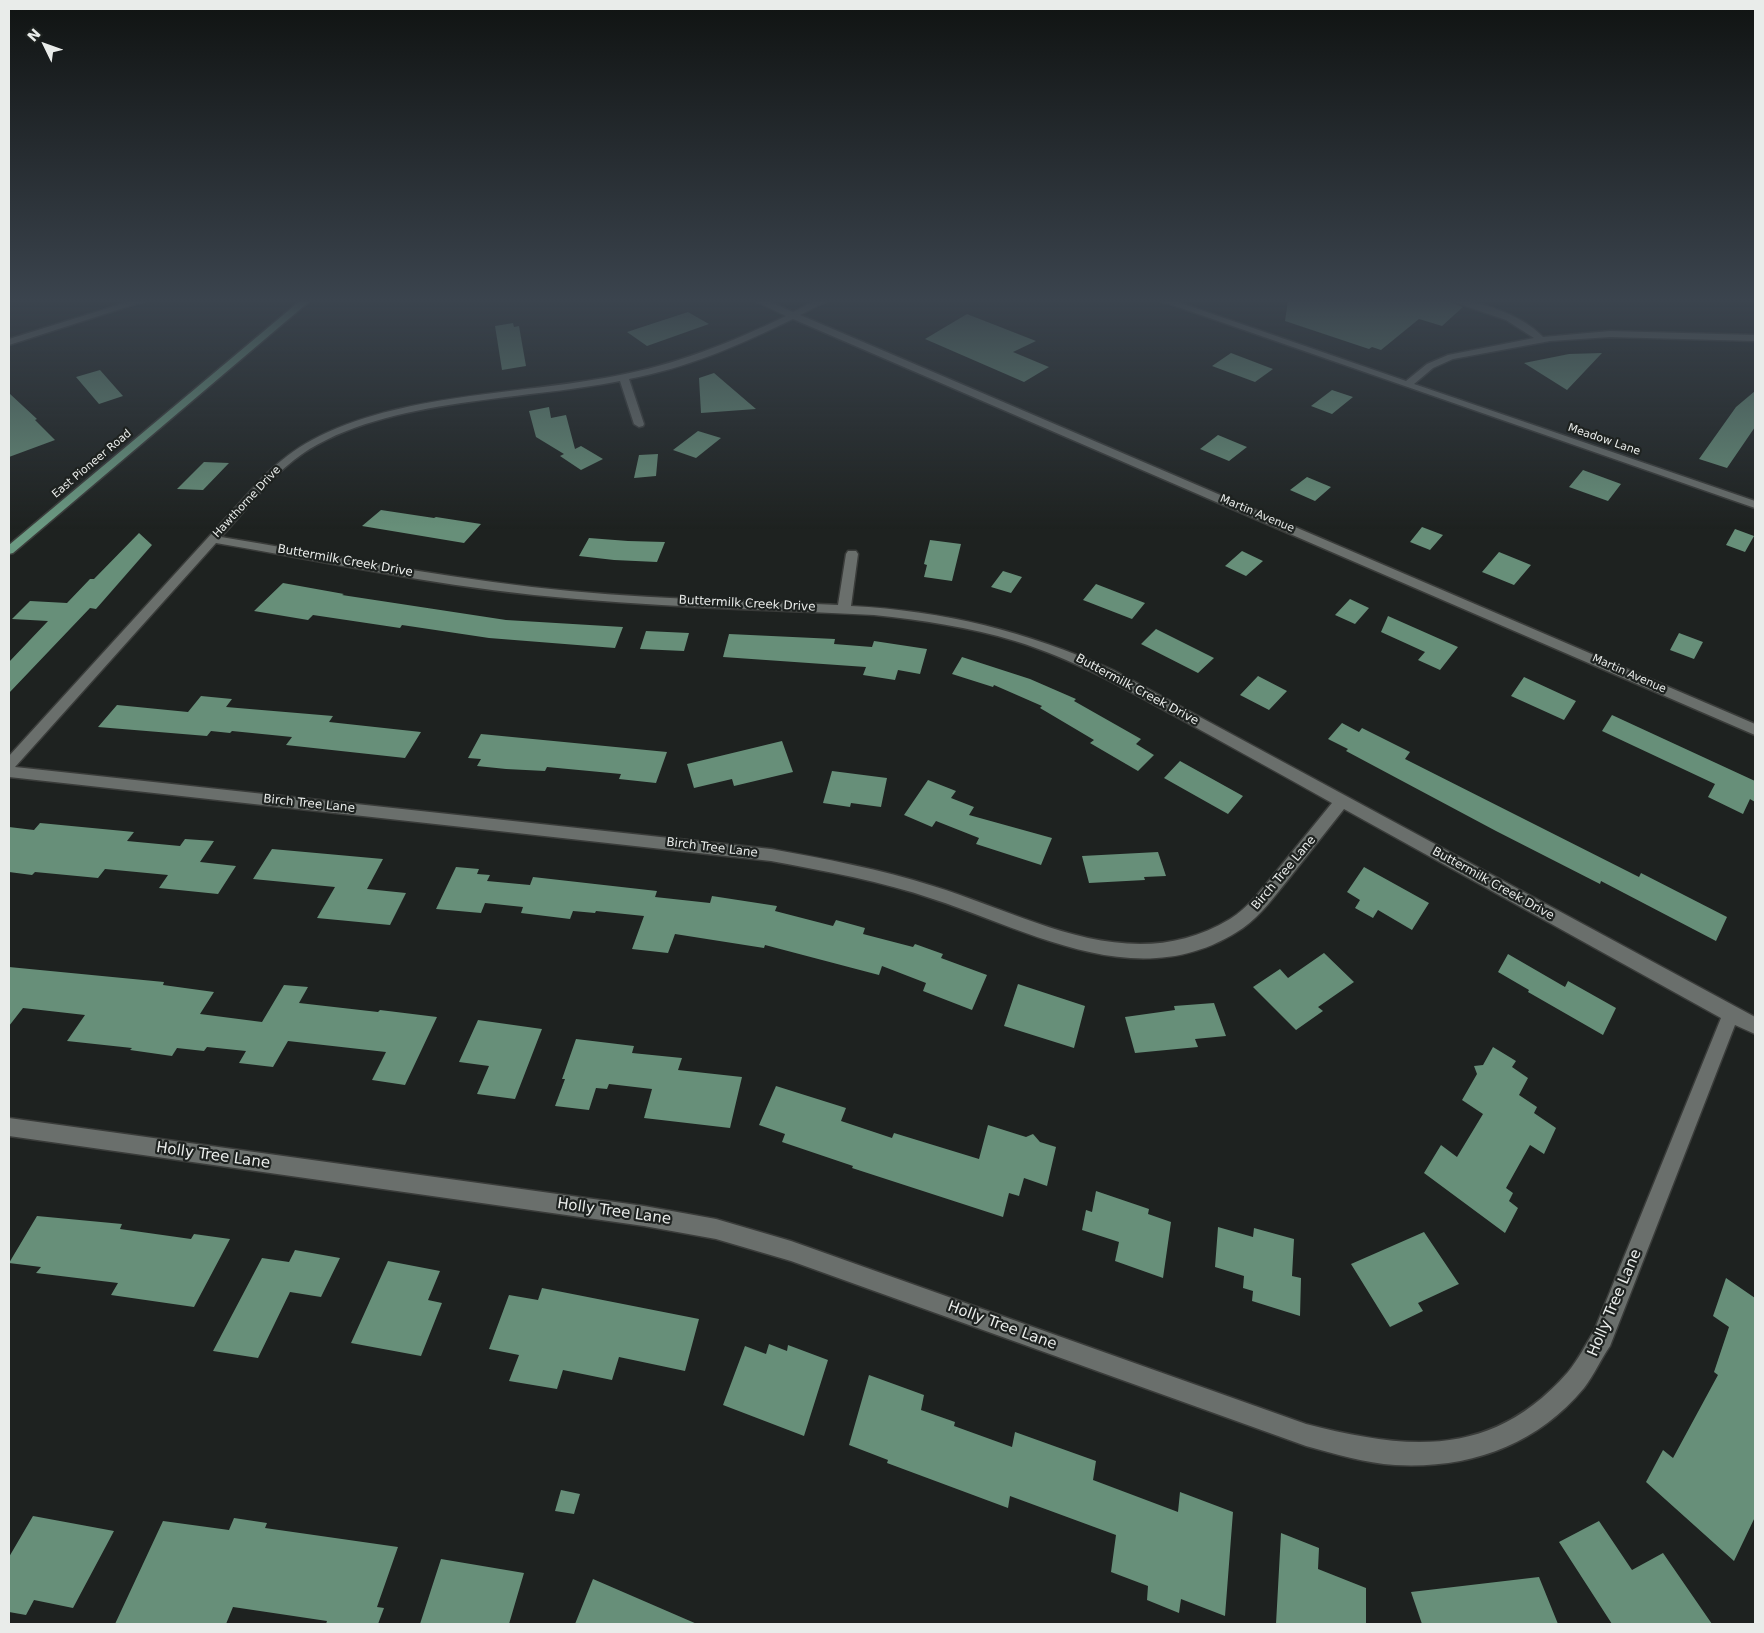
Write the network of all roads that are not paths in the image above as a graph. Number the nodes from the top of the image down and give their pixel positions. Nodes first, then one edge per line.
1 (217, 376) edge
2 (627, 376) edge
3 (933, 376) edge
4 (1382, 376) edge
5 (1418, 376) edge
6 (623, 377) junction
7 (1407, 385) junction
8 (639, 424) dead end
9 (1755, 505) edge
10 (214, 539) junction
11 (9, 551) edge
12 (852, 554) dead end
13 (844, 609) junction
14 (1755, 730) edge
15 (9, 764) edge
16 (9, 772) edge
17 (1342, 801) junction
18 (1731, 1014) junction
19 (1755, 1026) edge
20 (9, 1127) edge

1 - 11 main road, East Pioneer Road
2 - 6 street, Hawthorne Drive
3 - 14 street, Martin Avenue
4 - 7 street, Meadow Lane
5 - 7 street
6 - 8 street
6 - 10 street, Hawthorne Drive
7 - 9 street, Meadow Lane
10 - 13 street, Buttermilk Creek Drive
10 - 15 street, Hawthorne Drive
12 - 13 street
13 - 17 street, Buttermilk Creek Drive
16 - 17 street, Birch Tree Lane
17 - 18 street, Buttermilk Creek Drive
18 - 19 street, Buttermilk Creek Drive
18 - 20 street, Holly Tree Lane

